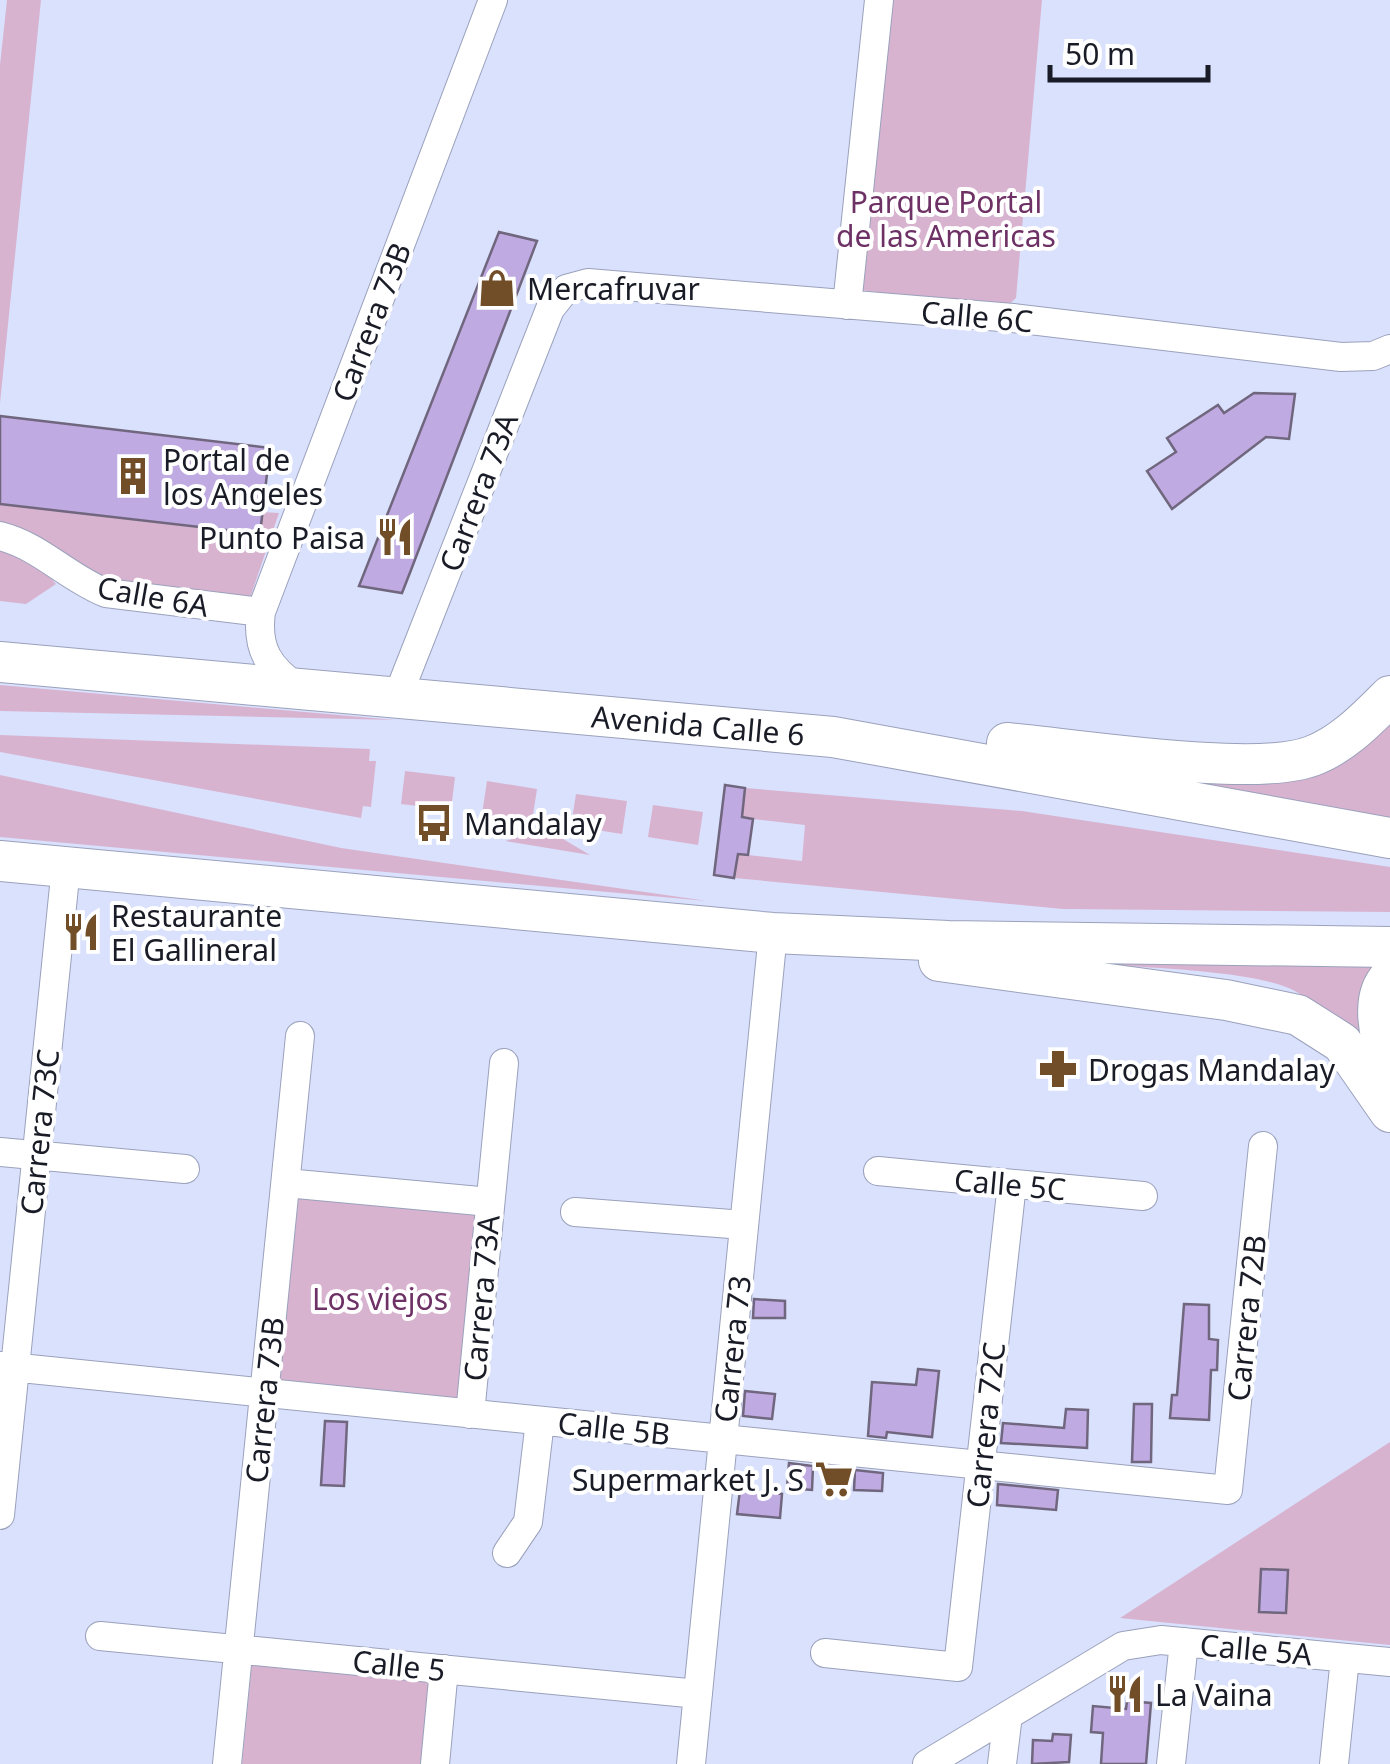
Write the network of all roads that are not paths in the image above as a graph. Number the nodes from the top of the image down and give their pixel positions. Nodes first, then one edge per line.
1 (494, 0) edge
2 (879, 0) edge
3 (566, 290) joint
4 (846, 305) junction
5 (1389, 350) edge
6 (0, 536) edge
7 (260, 612) junction
8 (0, 662) edge
9 (299, 688) junction
10 (1390, 696) edge
11 (397, 698) junction
12 (833, 737) junction
13 (1390, 838) edge
14 (0, 861) edge
15 (66, 868) junction
16 (773, 933) junction
17 (1390, 947) edge
18 (1390, 976) edge
19 (300, 1036) dead end
20 (1390, 1062) edge
21 (504, 1063) dead end
22 (1390, 1112) edge
23 (1263, 1146) dead end
24 (0, 1152) edge
25 (36, 1155) junction
26 (185, 1170) dead end
27 (878, 1172) dead end
28 (286, 1183) junction
29 (1012, 1184) junction
30 (1143, 1196) dead end
31 (490, 1202) junction
32 (575, 1212) dead end
33 (744, 1225) junction
34 (8, 1367) edge
35 (264, 1393) junction
36 (470, 1414) junction
37 (540, 1421) junction
38 (723, 1439) junction
39 (980, 1465) junction
40 (1228, 1490) joint
41 (0, 1516) edge
42 (507, 1553) dead end
43 (100, 1636) dead end
44 (1184, 1642) junction
45 (238, 1650) junction
46 (825, 1652) dead end
47 (1345, 1658) junction
48 (1390, 1662) edge
49 (444, 1669) junction
50 (698, 1694) junction
51 (1008, 1715) junction
52 (226, 1764) edge
53 (435, 1764) edge
54 (691, 1764) edge
55 (927, 1764) edge
56 (1002, 1764) edge
57 (1170, 1764) edge
58 (1334, 1764) edge

1 - 7 street, Carrera 73B
2 - 4 street
3 - 4 street, Calle 6C
3 - 11 street, Carrera 73A
4 - 5 street, Calle 6C
6 - 7 street, Calle 6A
7 - 9 street, Carrera 73B
8 - 9 highway, Avenida Calle 6
9 - 11 highway, Avenida Calle 6
10 - 12 highway
11 - 12 highway, Avenida Calle 6
12 - 13 highway, Avenida Calle 6
14 - 15 highway
15 - 16 highway
15 - 25 street, Carrera 73C
16 - 17 highway
16 - 22 highway
16 - 33 street, Carrera 73
18 - 20 highway
19 - 28 street, Carrera 73B
21 - 31 street, Carrera 73A
23 - 40 street, Carrera 72B
24 - 25 street
25 - 26 street
25 - 34 street, Carrera 73C
27 - 29 street, Calle 5C
28 - 31 street
28 - 35 street, Carrera 73B
29 - 30 street, Calle 5C
29 - 39 street, Carrera 72C
31 - 36 street, Carrera 73A
32 - 33 street
33 - 38 street, Carrera 73
34 - 35 street, Calle 5B
34 - 41 street, Carrera 73C
35 - 36 street, Calle 5B
35 - 45 street, Carrera 73B
36 - 37 street, Calle 5B
37 - 38 street, Calle 5B
37 - 42 street
38 - 39 street, Calle 5B
38 - 50 street, Carrera 73
39 - 40 street, Calle 5B
39 - 46 street, Carrera 72C
43 - 45 street, Calle 5
44 - 47 street, Calle 5A
44 - 51 street, Calle 5A
44 - 57 street
45 - 49 street, Calle 5
45 - 52 street, Carrera 73B
47 - 48 street, Calle 5A
47 - 58 street
49 - 50 street, Calle 5
49 - 53 street
50 - 54 street, Carrera 73
51 - 55 street
51 - 56 street

